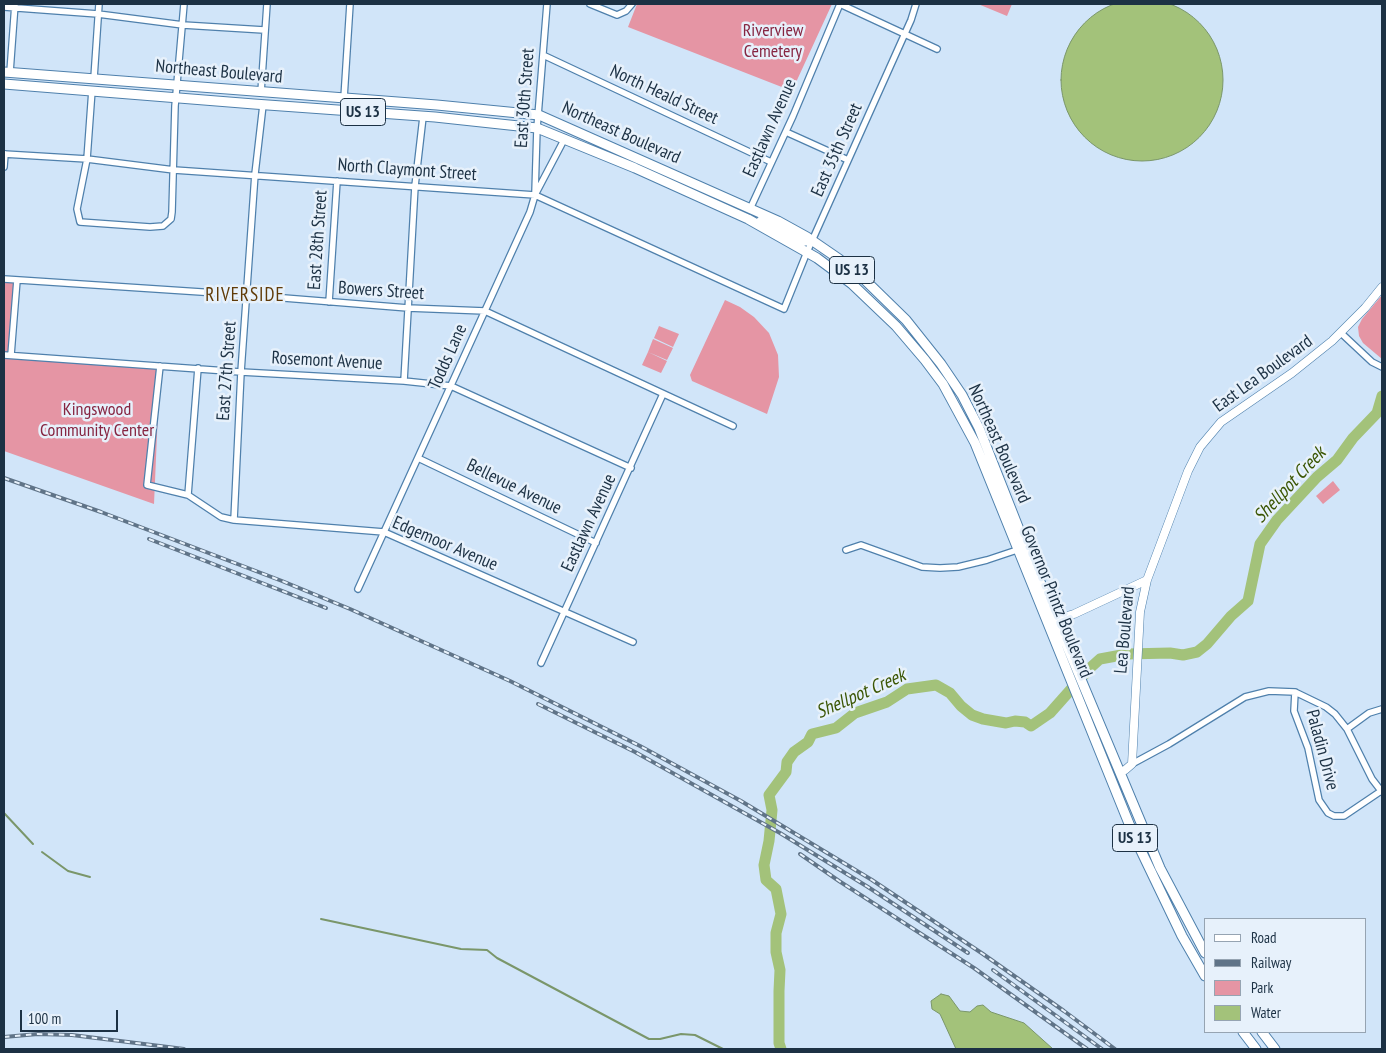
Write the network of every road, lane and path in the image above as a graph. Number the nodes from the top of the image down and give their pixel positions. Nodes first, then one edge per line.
1 (99, 4) edge
2 (184, 4) edge
3 (267, 4) edge
4 (350, 4) edge
5 (547, 4) edge
6 (590, 4) edge
7 (632, 4) edge
8 (840, 4) edge
9 (916, 4) edge
10 (15, 6) edge
11 (4, 7) edge
12 (98, 14) junction
13 (183, 25) junction
14 (264, 30) junction
15 (905, 34) junction
16 (937, 49) dead end
17 (543, 55) junction
18 (7, 72) edge
19 (94, 78) junction
20 (4, 84) edge
21 (178, 86) junction
22 (92, 90) junction
23 (261, 92) junction
24 (176, 98) junction
25 (344, 98) junction
26 (263, 105) junction
27 (276, 106) junction
28 (539, 115) junction
29 (423, 117) junction
30 (537, 128) junction
31 (786, 132) junction
32 (565, 138) junction
33 (4, 154) edge
34 (87, 159) junction
35 (848, 160) junction
36 (771, 162) junction
37 (4, 167) edge
38 (174, 170) junction
39 (256, 174) junction
40 (337, 181) junction
41 (415, 186) junction
42 (535, 195) junction
43 (750, 209) junction
44 (748, 219) junction
45 (813, 241) junction
46 (807, 252) junction
47 (4, 279) edge
48 (17, 280) junction
49 (1382, 287) edge
50 (247, 295) junction
51 (329, 302) junction
52 (408, 308) junction
53 (784, 309) joint
54 (485, 312) junction
55 (1341, 332) junction
56 (4, 355) edge
57 (11, 355) junction
58 (160, 366) junction
59 (1382, 367) edge
60 (198, 368) junction
61 (241, 372) junction
62 (404, 381) junction
63 (451, 386) junction
64 (663, 394) junction
65 (733, 426) dead end
66 (418, 458) junction
67 (631, 468) junction
68 (188, 495) junction
69 (234, 520) junction
70 (384, 532) junction
71 (596, 543) junction
72 (1022, 548) junction
73 (846, 550) dead end
74 (1033, 565) joint
75 (1147, 580) junction
76 (358, 589) dead end
77 (1038, 600) junction
78 (564, 612) junction
79 (1055, 616) junction
80 (633, 642) dead end
81 (541, 663) dead end
82 (1295, 692) junction
83 (1382, 709) edge
84 (1347, 729) junction
85 (1132, 764) junction
86 (1120, 772) junction
87 (1381, 792) edge
88 (1145, 857) junction
89 (1189, 924) junction
90 (1204, 951) edge
91 (1204, 974) edge
92 (1244, 1033) edge
93 (1263, 1033) edge
94 (1256, 1049) edge
95 (1275, 1049) edge

1 - 12 street
2 - 13 street
3 - 14 street
4 - 25 street
5 - 17 street, East 30th Street
6 - 7 street
8 - 15 street
8 - 31 street, Eastlawn Avenue
9 - 15 street, East 35th Street
10 - 11 street
10 - 12 street
10 - 18 street
12 - 13 street
12 - 19 street
13 - 14 street
13 - 21 street
14 - 23 street
15 - 16 street
15 - 35 street, East 35th Street
17 - 28 street, East 30th Street
17 - 36 street, North Heald Street
18 - 19 main road, Northeast Boulevard / US 13
19 - 21 main road, Northeast Boulevard / US 13
20 - 22 main road, Northeast Boulevard / US 13
21 - 23 main road, Northeast Boulevard / US 13
21 - 24 street
22 - 24 main road, Northeast Boulevard / US 13
22 - 34 street
23 - 25 main road, Northeast Boulevard / US 13
24 - 26 main road, Northeast Boulevard / US 13
24 - 38 street
25 - 27 main road
25 - 28 main road, Northeast Boulevard / US 13
26 - 27 main road, Northeast Boulevard / US 13
26 - 39 street, East 27th Street
27 - 29 main road, Northeast Boulevard / US 13
28 - 30 street, East 30th Street
28 - 43 main road, Northeast Boulevard / US 13
29 - 30 main road, Northeast Boulevard / US 13
29 - 41 street
30 - 32 main road, Governor Printz Boulevard / US 13
30 - 42 street, East 30th Street
31 - 35 street
31 - 36 street, Eastlawn Avenue
32 - 42 street, Todds Lane
32 - 44 main road, Governor Printz Boulevard / US 13
33 - 34 street, North Claymont Street
33 - 37 street
34 - 38 street, North Claymont Street
34 - 38 street
35 - 45 street, East 35th Street
36 - 43 street, Eastlawn Avenue
38 - 39 street, North Claymont Street
39 - 40 street, North Claymont Street
39 - 50 street, East 27th Street
40 - 41 street, North Claymont Street
40 - 51 street, East 28th Street
41 - 42 street, North Claymont Street
41 - 52 street
42 - 53 street, North Claymont Street
42 - 54 street, Todds Lane
43 - 45 main road, Northeast Boulevard / US 13
44 - 45 main road
44 - 46 main road, Governor Printz Boulevard / US 13
45 - 46 street, East 35th Street
45 - 72 main road, Northeast Boulevard / US 13
46 - 53 street, East 35th Street
46 - 72 main road, Governor Printz Boulevard / US 13
47 - 48 street, Bowers Street
48 - 50 street, Bowers Street
48 - 57 street
49 - 55 street, East Lea Boulevard
50 - 51 street, Bowers Street
50 - 61 street, East 27th Street
51 - 52 street, Bowers Street
52 - 54 street, Bowers Street
52 - 62 street
54 - 63 street, Todds Lane
54 - 64 street, Bowers Street
55 - 59 street
55 - 75 street, East Lea Boulevard
56 - 57 street, Rosemont Avenue
57 - 58 street, Rosemont Avenue
58 - 60 street, Rosemont Avenue
58 - 68 street, Edgemoor Avenue
60 - 61 street, Rosemont Avenue
60 - 68 street
61 - 62 street, Rosemont Avenue
61 - 69 street, East 27th Street
62 - 63 street, Rosemont Avenue
63 - 66 street, Todds Lane
63 - 67 street, Rosemont Avenue
64 - 65 street, Bowers Street
64 - 67 street, Eastlawn Avenue
66 - 70 street, Todds Lane
66 - 71 street, Bellevue Avenue
67 - 71 street, Eastlawn Avenue
68 - 69 street, Edgemoor Avenue
69 - 70 street, Edgemoor Avenue
70 - 76 street, Todds Lane
70 - 78 street, Edgemoor Avenue
71 - 78 street, Eastlawn Avenue
72 - 73 street
72 - 74 main road, Northeast Boulevard / US 13
72 - 77 main road, Governor Printz Boulevard / US 13
74 - 79 main road, Governor Printz Boulevard / US 13
75 - 79 street, Lea Boulevard
75 - 85 street, Lea Boulevard
77 - 79 main road
77 - 88 main road, Governor Printz Boulevard / US 13
78 - 80 street, Edgemoor Avenue
78 - 81 street, Eastlawn Avenue
79 - 86 main road, Governor Printz Boulevard / US 13
82 - 84 street, Paladin Drive
82 - 85 street, Paladin Drive
82 - 87 street, Paladin Drive
83 - 84 street
84 - 87 street, Paladin Drive
85 - 86 street
86 - 89 main road, Governor Printz Boulevard / US 13
88 - 89 main road
88 - 91 main road, Governor Printz Boulevard / US 13
89 - 90 main road, Governor Printz Boulevard / US 13
92 - 94 main road
93 - 95 main road

